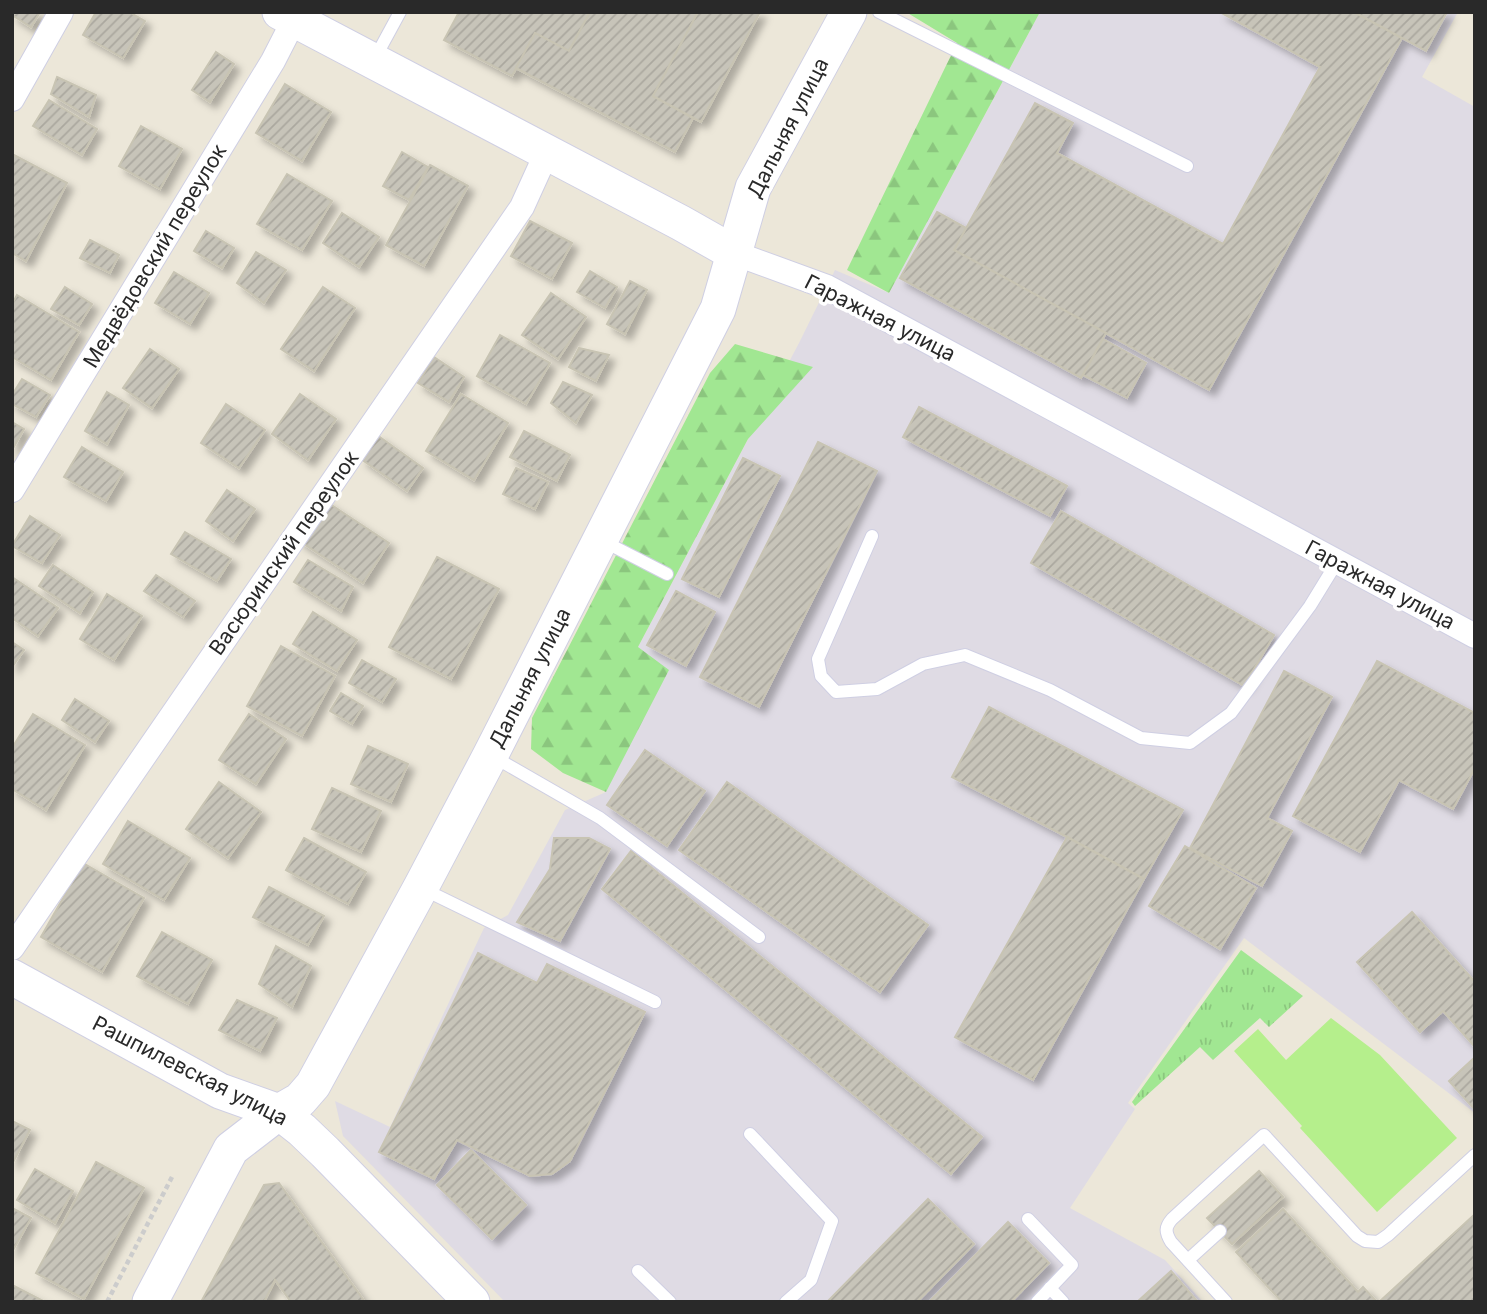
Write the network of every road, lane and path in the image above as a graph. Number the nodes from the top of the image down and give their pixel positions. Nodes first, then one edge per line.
1 (61, 12) edge
2 (400, 12) edge
3 (849, 12) edge
4 (879, 12) edge
5 (287, 16) edge
6 (373, 61) junction
7 (12, 99) edge
8 (547, 152) junction
9 (1187, 166) dead end
10 (734, 253) junction
11 (12, 490) edge
12 (872, 536) dead end
13 (601, 540) junction
14 (1337, 562) junction
15 (667, 574) dead end
16 (1475, 636) edge
17 (490, 756) junction
18 (421, 887) junction
19 (759, 937) dead end
20 (12, 948) edge
21 (12, 977) edge
22 (655, 1002) dead end
23 (279, 1112) junction
24 (750, 1134) dead end
25 (1475, 1155) edge
26 (172, 1177) dead end
27 (1028, 1219) dead end
28 (1220, 1231) dead end
29 (1188, 1260) junction
30 (638, 1271) dead end
31 (1050, 1288) junction
32 (107, 1302) edge
33 (150, 1302) edge
34 (472, 1302) edge
35 (670, 1302) edge
36 (786, 1302) edge
37 (1037, 1302) edge
38 (1063, 1302) edge
39 (1226, 1302) edge

1 - 7 street
2 - 6 lane
3 - 10 street, Дальняя улица
4 - 9 lane
5 - 6 street, Гаражная улица
5 - 11 street, Медвёдовский переулок
6 - 8 street, Гаражная улица
8 - 10 street, Гаражная улица
8 - 20 street, Васюринский переулок
10 - 13 street, Дальняя улица
10 - 14 street, Гаражная улица
12 - 14 lane
13 - 15 lane
13 - 17 street, Дальняя улица
14 - 16 street, Гаражная улица
17 - 18 street, Дальняя улица
17 - 19 lane
18 - 22 lane
18 - 23 street, Дальняя улица
21 - 23 street, Рашпилевская улица
23 - 33 street, Дальняя улица
23 - 34 street, Рашпилевская улица
24 - 36 lane
25 - 29 lane
26 - 32 path
27 - 31 lane
28 - 29 lane
29 - 39 lane
30 - 35 lane
31 - 37 lane
31 - 38 lane

